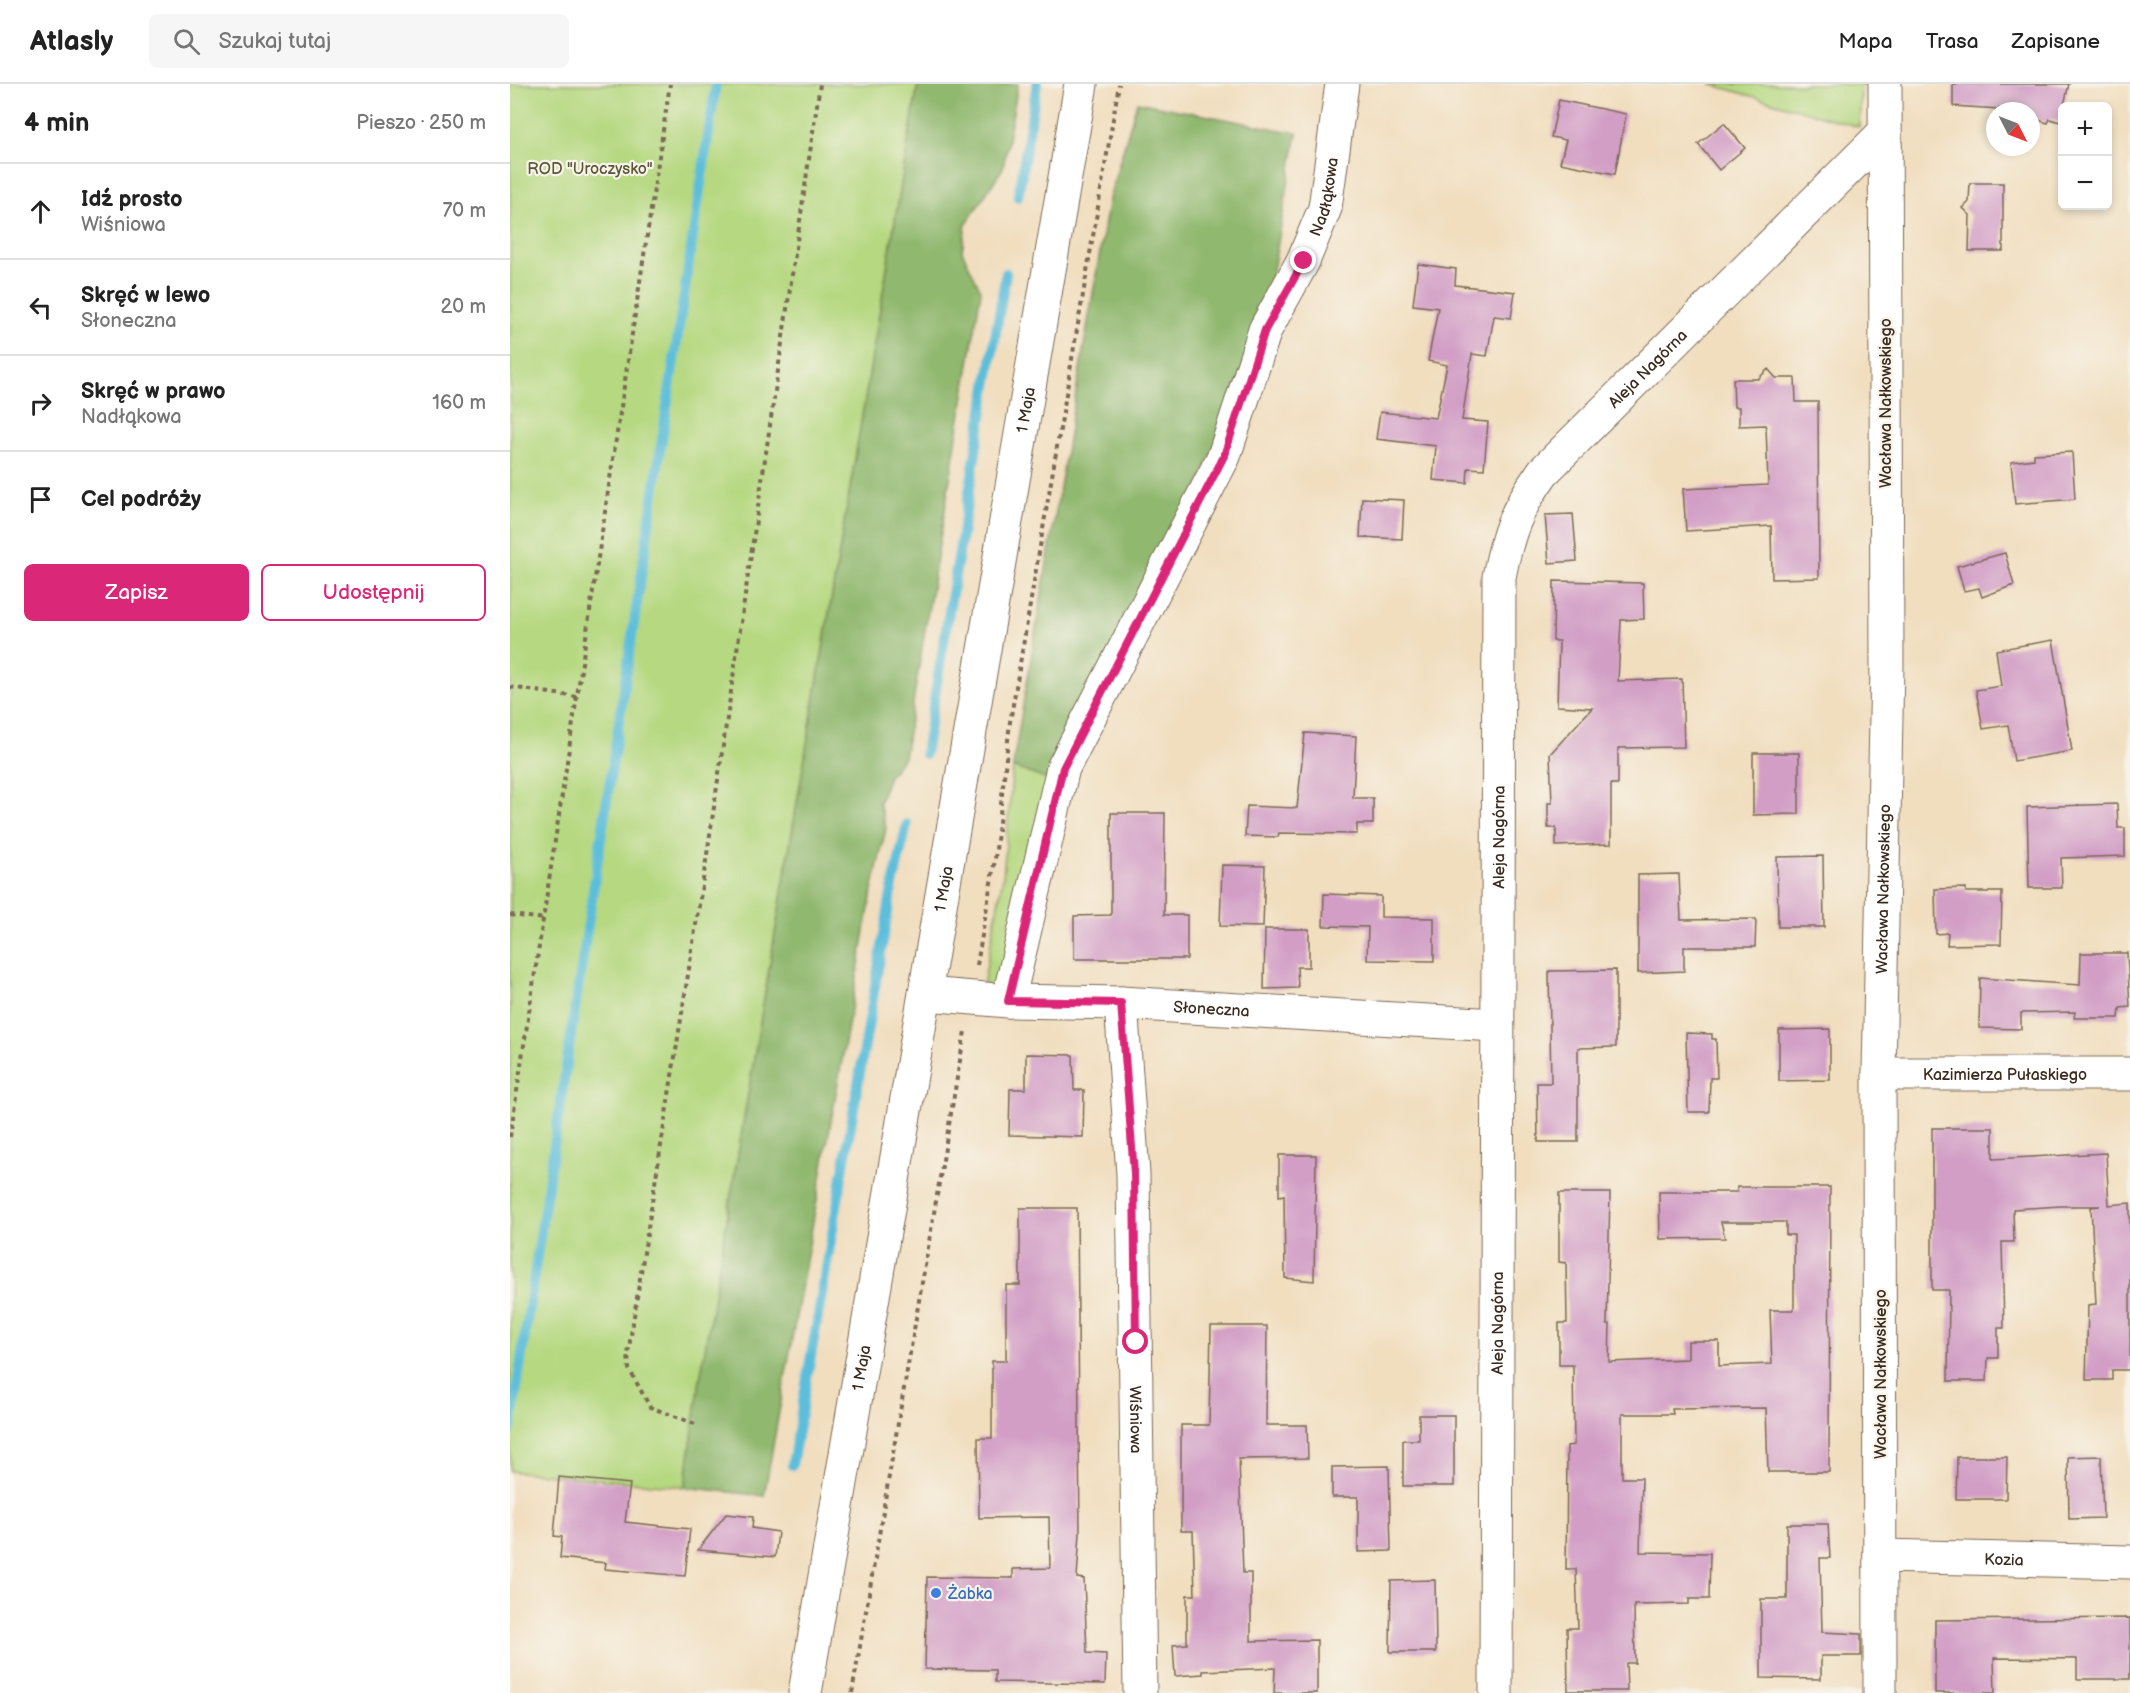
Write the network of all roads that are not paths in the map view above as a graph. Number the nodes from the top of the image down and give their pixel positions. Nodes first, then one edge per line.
1 (1081, 84) edge
2 (1342, 84) edge
3 (1885, 84) edge
4 (1884, 133) junction
5 (927, 994) junction
6 (1008, 1001) junction
7 (1121, 1003) junction
8 (1496, 1025) junction
9 (1879, 1074) junction
10 (2130, 1074) edge
11 (1880, 1556) junction
12 (2130, 1562) edge
13 (805, 1693) edge
14 (1140, 1693) edge
15 (1496, 1693) edge
16 (1880, 1693) edge

1 - 5 street, 1 Maja
2 - 6 street, Nadłąkowa
3 - 4 street, Wacława Nałkowskiego
4 - 8 street, Aleja Nagórna
4 - 9 street, Wacława Nałkowskiego
5 - 6 street, Słoneczna
5 - 13 street, 1 Maja
6 - 7 street, Słoneczna
7 - 8 street, Słoneczna
7 - 14 street, Wiśniowa
8 - 15 street, Aleja Nagórna
9 - 10 street, Kazimierza Pułaskiego
9 - 11 street, Wacława Nałkowskiego
11 - 12 street, Kozia
11 - 16 street, Wacława Nałkowskiego

